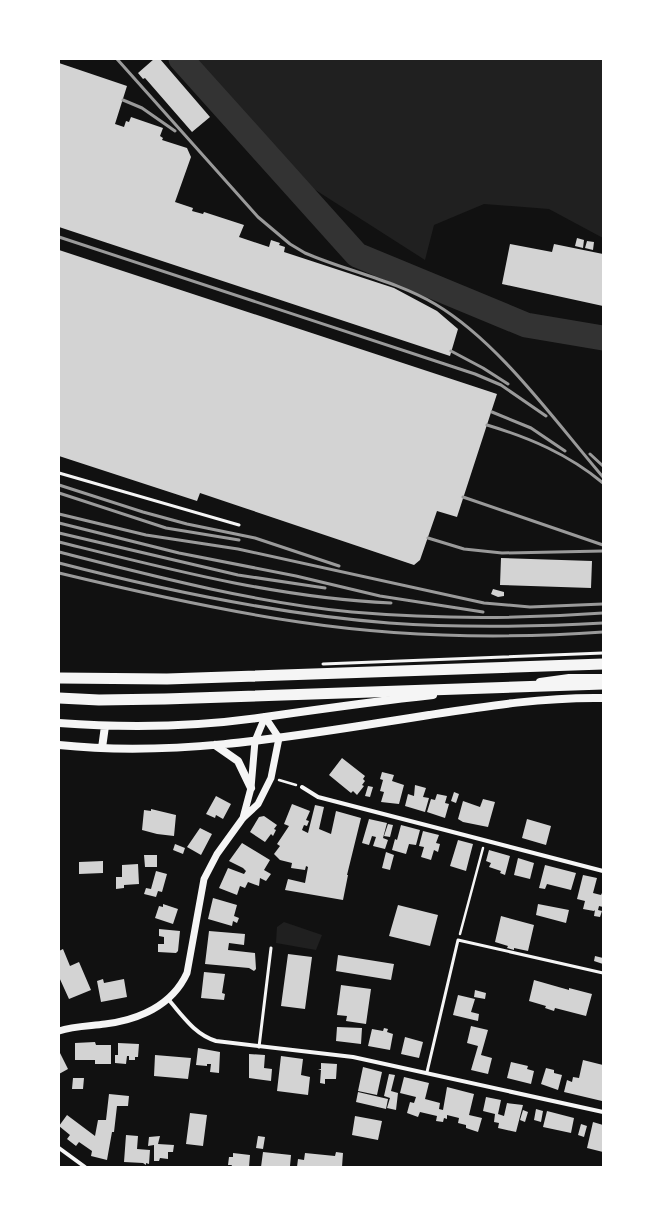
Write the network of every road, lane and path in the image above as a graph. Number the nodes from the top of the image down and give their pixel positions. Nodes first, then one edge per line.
1 (59, 473) edge
2 (239, 525) dead end
3 (603, 653) edge
4 (323, 664) dead end
5 (603, 664) edge
6 (59, 678) edge
7 (603, 678) edge
8 (603, 684) edge
9 (59, 698) edge
10 (603, 698) edge
11 (265, 717) junction
12 (59, 723) edge
13 (105, 726) junction
14 (279, 738) junction
15 (255, 741) junction
16 (59, 744) edge
17 (215, 745) junction
18 (102, 748) junction
19 (271, 778) junction
20 (302, 787) joint
21 (251, 788) junction
22 (243, 818) junction
23 (485, 841) junction
24 (603, 871) edge
25 (458, 940) junction
26 (271, 948) dead end
27 (603, 973) edge
28 (168, 999) junction
29 (59, 1031) edge
30 (259, 1047) junction
31 (427, 1072) junction
32 (603, 1112) edge
33 (59, 1148) edge
34 (85, 1167) edge

1 - 2 lane
3 - 4 lane
5 - 6 highway
7 - 11 main road
8 - 9 highway
10 - 14 main road
11 - 13 main road
11 - 14 street
11 - 15 street
12 - 13 main road
13 - 18 main road
14 - 15 main road
14 - 19 street
15 - 17 main road
15 - 21 street
16 - 18 main road
17 - 18 main road
17 - 21 main road
19 - 20 path
19 - 22 street
20 - 23 street
21 - 22 street
22 - 28 street
23 - 24 street
23 - 25 path
25 - 27 lane
25 - 31 lane
26 - 30 lane
28 - 29 street
28 - 30 street
30 - 31 street
31 - 32 street
33 - 34 street

